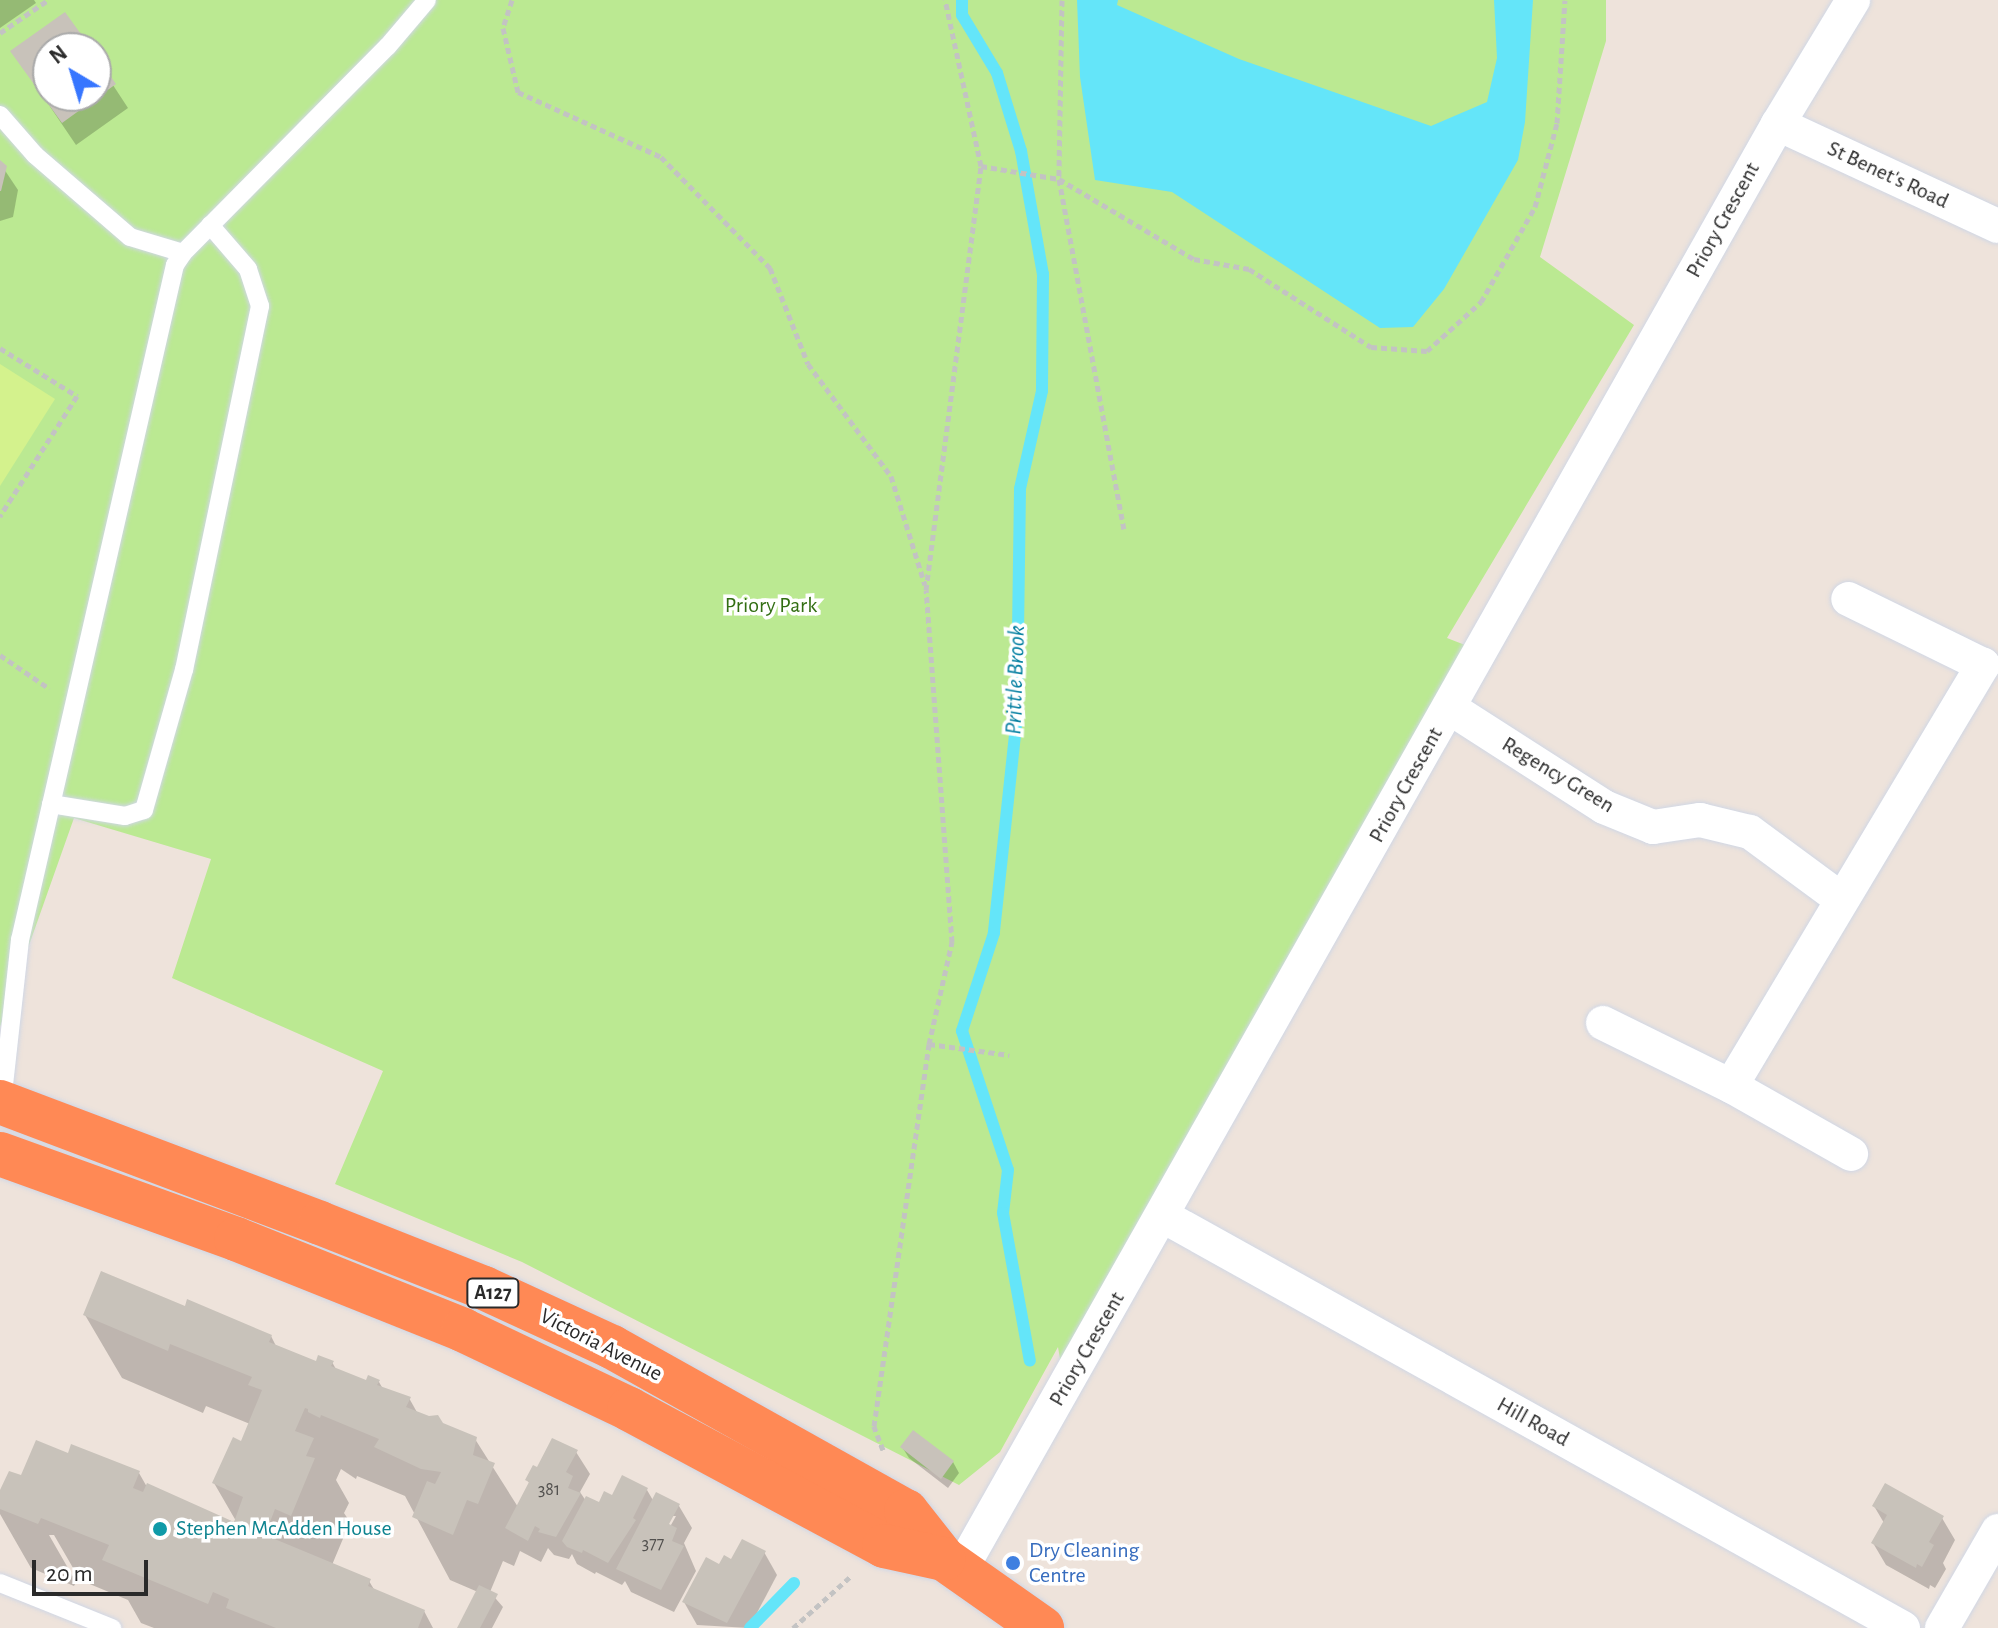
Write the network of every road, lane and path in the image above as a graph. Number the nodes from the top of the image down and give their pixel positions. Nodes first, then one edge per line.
1 (48, 0) edge
2 (427, 0) edge
3 (512, 0) edge
4 (945, 0) edge
5 (1062, 0) edge
6 (1565, 0) edge
7 (1853, 0) edge
8 (0, 33) edge
9 (0, 115) edge
10 (1778, 124) junction
11 (981, 166) junction
12 (1059, 179) junction
13 (210, 225) junction
14 (1998, 226) edge
15 (183, 253) junction
16 (0, 348) edge
17 (0, 516) edge
18 (1124, 529) dead end
19 (926, 590) junction
20 (1848, 599) dead end
21 (0, 655) edge
22 (1990, 668) edge
23 (74, 705) junction
24 (1450, 708) junction
25 (51, 804) junction
26 (1841, 899) junction
27 (1603, 1023) dead end
28 (929, 1044) junction
29 (1009, 1055) dead end
30 (1731, 1086) junction
31 (1, 1102) edge
32 (0, 1154) edge
33 (1851, 1154) dead end
34 (1163, 1216) junction
35 (906, 1511) junction
36 (1998, 1531) edge
37 (952, 1565) junction
38 (0, 1583) edge
39 (67, 1610) junction
40 (58, 1628) edge
41 (112, 1628) edge
42 (1042, 1628) edge
43 (1903, 1628) edge
44 (1942, 1628) edge

1 - 8 path
2 - 13 lane
3 - 19 path
4 - 11 path
5 - 12 path
6 - 12 path
7 - 10 street, Priory Crescent
9 - 15 lane
10 - 14 street, St Benet's Road
10 - 24 street, Priory Crescent
11 - 12 path
11 - 19 path
12 - 18 path
13 - 15 lane
13 - 25 lane
15 - 23 lane
16 - 17 path
19 - 28 path
20 - 22 street
21 - 23 path
22 - 26 street
23 - 25 lane
24 - 26 street, Regency Green
24 - 34 street, Priory Crescent
25 - 31 lane
26 - 30 street
27 - 30 street
28 - 29 path
28 - 35 path
30 - 33 street
31 - 35 highway, Victoria Avenue / A127
32 - 37 highway, Victoria Avenue / A127
34 - 37 street, Priory Crescent
34 - 43 street, Hill Road
35 - 37 highway, Victoria Avenue / A127
36 - 44 street
37 - 42 highway, Victoria Avenue / A127
38 - 39 lane
39 - 40 lane
39 - 41 lane

